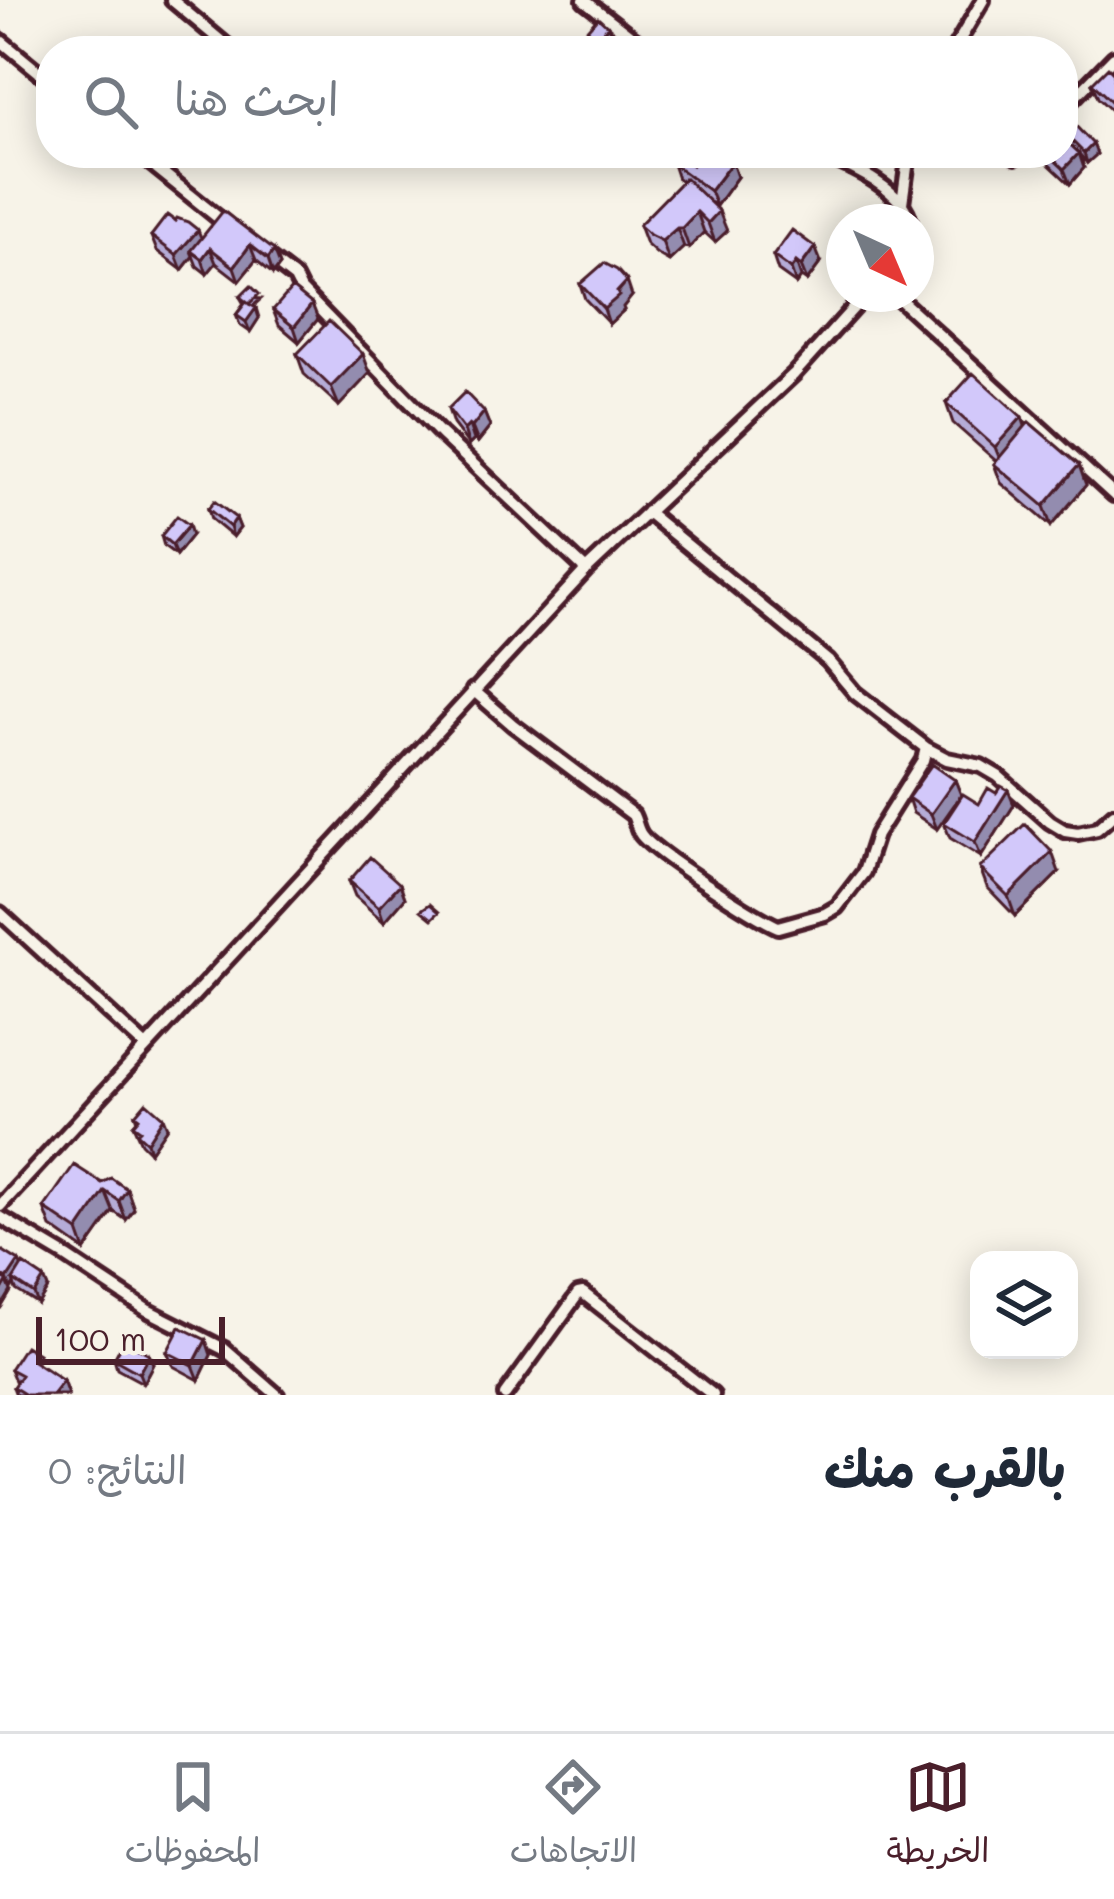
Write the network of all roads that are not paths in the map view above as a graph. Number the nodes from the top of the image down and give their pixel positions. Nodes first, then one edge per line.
1 (172, 0) edge
2 (584, 0) edge
3 (983, 0) edge
4 (215, 36) edge
5 (631, 36) edge
6 (962, 36) edge
7 (0, 40) edge
8 (1114, 57) edge
9 (36, 70) edge
10 (1078, 94) edge
11 (157, 168) edge
12 (854, 168) edge
13 (907, 168) edge
14 (902, 202) joint
15 (240, 235) edge
16 (258, 249) edge
17 (850, 312) edge
18 (914, 312) edge
19 (1114, 494) edge
20 (647, 512) junction
21 (586, 570) junction
22 (473, 690) junction
23 (926, 748) junction
24 (1114, 814) edge
25 (0, 913) edge
26 (146, 1047) junction
27 (0, 1206) edge
28 (0, 1217) edge
29 (277, 1395) edge
30 (506, 1395) edge
31 (712, 1395) edge

1 - 4 street
2 - 5 street
3 - 6 street
7 - 9 street
8 - 10 street
11 - 15 street
12 - 14 street
13 - 14 street
16 - 21 street
17 - 20 street
18 - 19 street
20 - 21 street
20 - 23 street
21 - 22 street
22 - 23 street
22 - 26 street
23 - 24 street
25 - 26 street
26 - 27 street
28 - 29 street
30 - 31 street

